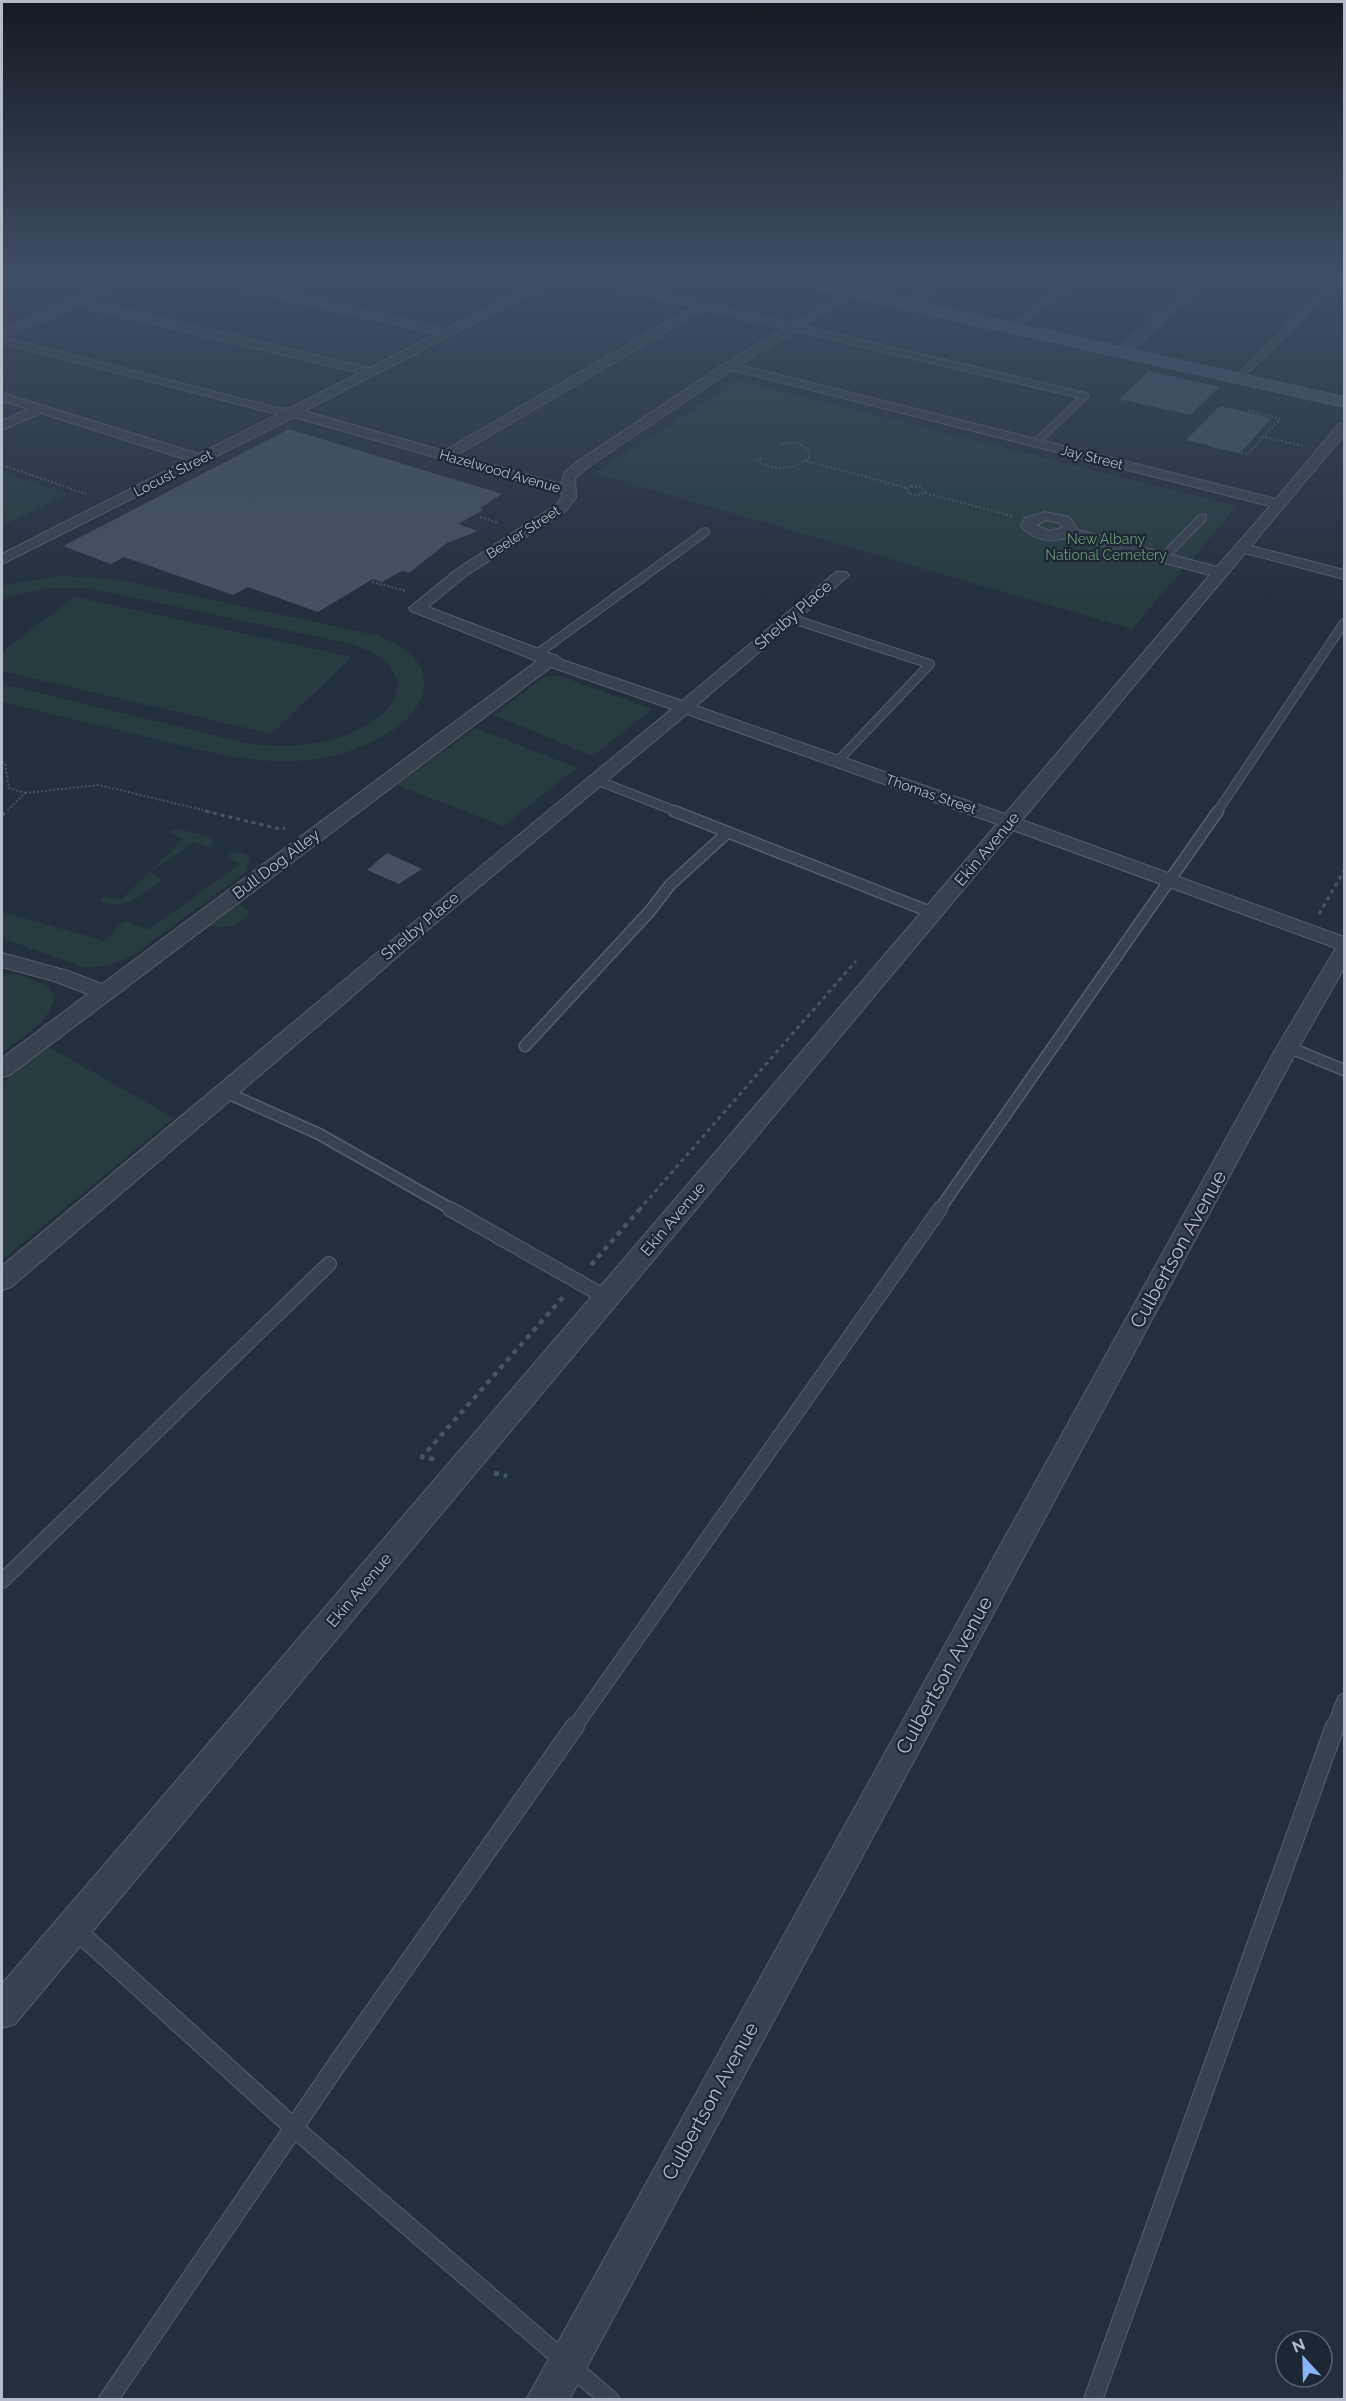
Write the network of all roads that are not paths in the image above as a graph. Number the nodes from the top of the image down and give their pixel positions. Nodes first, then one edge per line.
1 (169, 383) edge
2 (350, 383) edge
3 (570, 383) edge
4 (704, 383) edge
5 (798, 383) edge
6 (1030, 383) edge
7 (1260, 383) edge
8 (2, 397) edge
9 (1344, 402) edge
10 (40, 409) junction
11 (292, 412) junction
12 (2, 426) edge
13 (1344, 427) edge
14 (1035, 443) junction
15 (447, 455) junction
16 (200, 459) junction
17 (569, 491) junction
18 (1280, 504) junction
19 (1202, 518) dead end
20 (1030, 521) road end
21 (705, 532) dead end
22 (1242, 548) junction
23 (1164, 557) junction
24 (2, 560) edge
25 (1221, 573) junction
26 (841, 575) dead end
27 (1344, 575) edge
28 (790, 618) junction
29 (1344, 623) edge
30 (544, 657) junction
31 (685, 707) junction
32 (838, 761) junction
33 (596, 780) junction
34 (1010, 822) junction
35 (728, 832) junction
36 (1172, 880) junction
37 (933, 913) junction
38 (1344, 944) edge
39 (1344, 951) edge
40 (2, 960) edge
41 (105, 993) junction
42 (525, 1047) dead end
43 (1288, 1047) junction
44 (2, 1070) edge
45 (1344, 1070) edge
46 (225, 1092) junction
47 (329, 1264) dead end
48 (2, 1280) edge
49 (607, 1298) junction
50 (2, 1581) edge
51 (1344, 1701) edge
52 (73, 1927) junction
53 (2, 2011) edge
54 (293, 2127) junction
55 (567, 2361) junction
56 (108, 2400) edge
57 (546, 2400) edge
58 (610, 2400) edge
59 (1093, 2400) edge

1 - 11 lane
2 - 11 street, Locust Street
3 - 15 street
4 - 17 street, Beeler Street
5 - 14 street, Jay Street
6 - 14 lane
7 - 9 main road
8 - 10 street
10 - 12 street
10 - 16 street
11 - 15 street, Hazelwood Avenue
11 - 16 street, Locust Street
13 - 18 street, Ekin Avenue
14 - 18 street, Jay Street
15 - 17 street, Hazelwood Avenue
16 - 24 street, Locust Street
17 - 30 street, Beeler Street
18 - 22 street, Ekin Avenue
19 - 23 lane
20 - 23 street
21 - 30 lane
22 - 25 street, Ekin Avenue
22 - 27 street
23 - 25 street
25 - 34 street, Ekin Avenue
26 - 28 street, Shelby Place
28 - 31 street, Shelby Place
28 - 32 lane
29 - 36 lane
30 - 31 street, Thomas Street
30 - 41 street, Bull Dog Alley
31 - 32 street, Thomas Street
31 - 33 street, Shelby Place
32 - 34 street, Thomas Street
33 - 35 lane
33 - 46 street, Shelby Place
34 - 36 street, Thomas Street
34 - 37 street, Ekin Avenue
35 - 37 lane
35 - 42 lane
36 - 38 street, Thomas Street
36 - 54 lane
37 - 49 street, Ekin Avenue
39 - 43 street, Culbertson Avenue
40 - 41 street
41 - 44 street, Bull Dog Alley
43 - 45 lane
43 - 55 street, Culbertson Avenue
46 - 48 street, Shelby Place
46 - 49 lane
47 - 50 lane
49 - 52 street, Ekin Avenue
51 - 59 lane
52 - 53 street, Ekin Avenue
52 - 54 lane
54 - 55 lane
54 - 56 lane
55 - 57 street, Culbertson Avenue
55 - 58 lane

